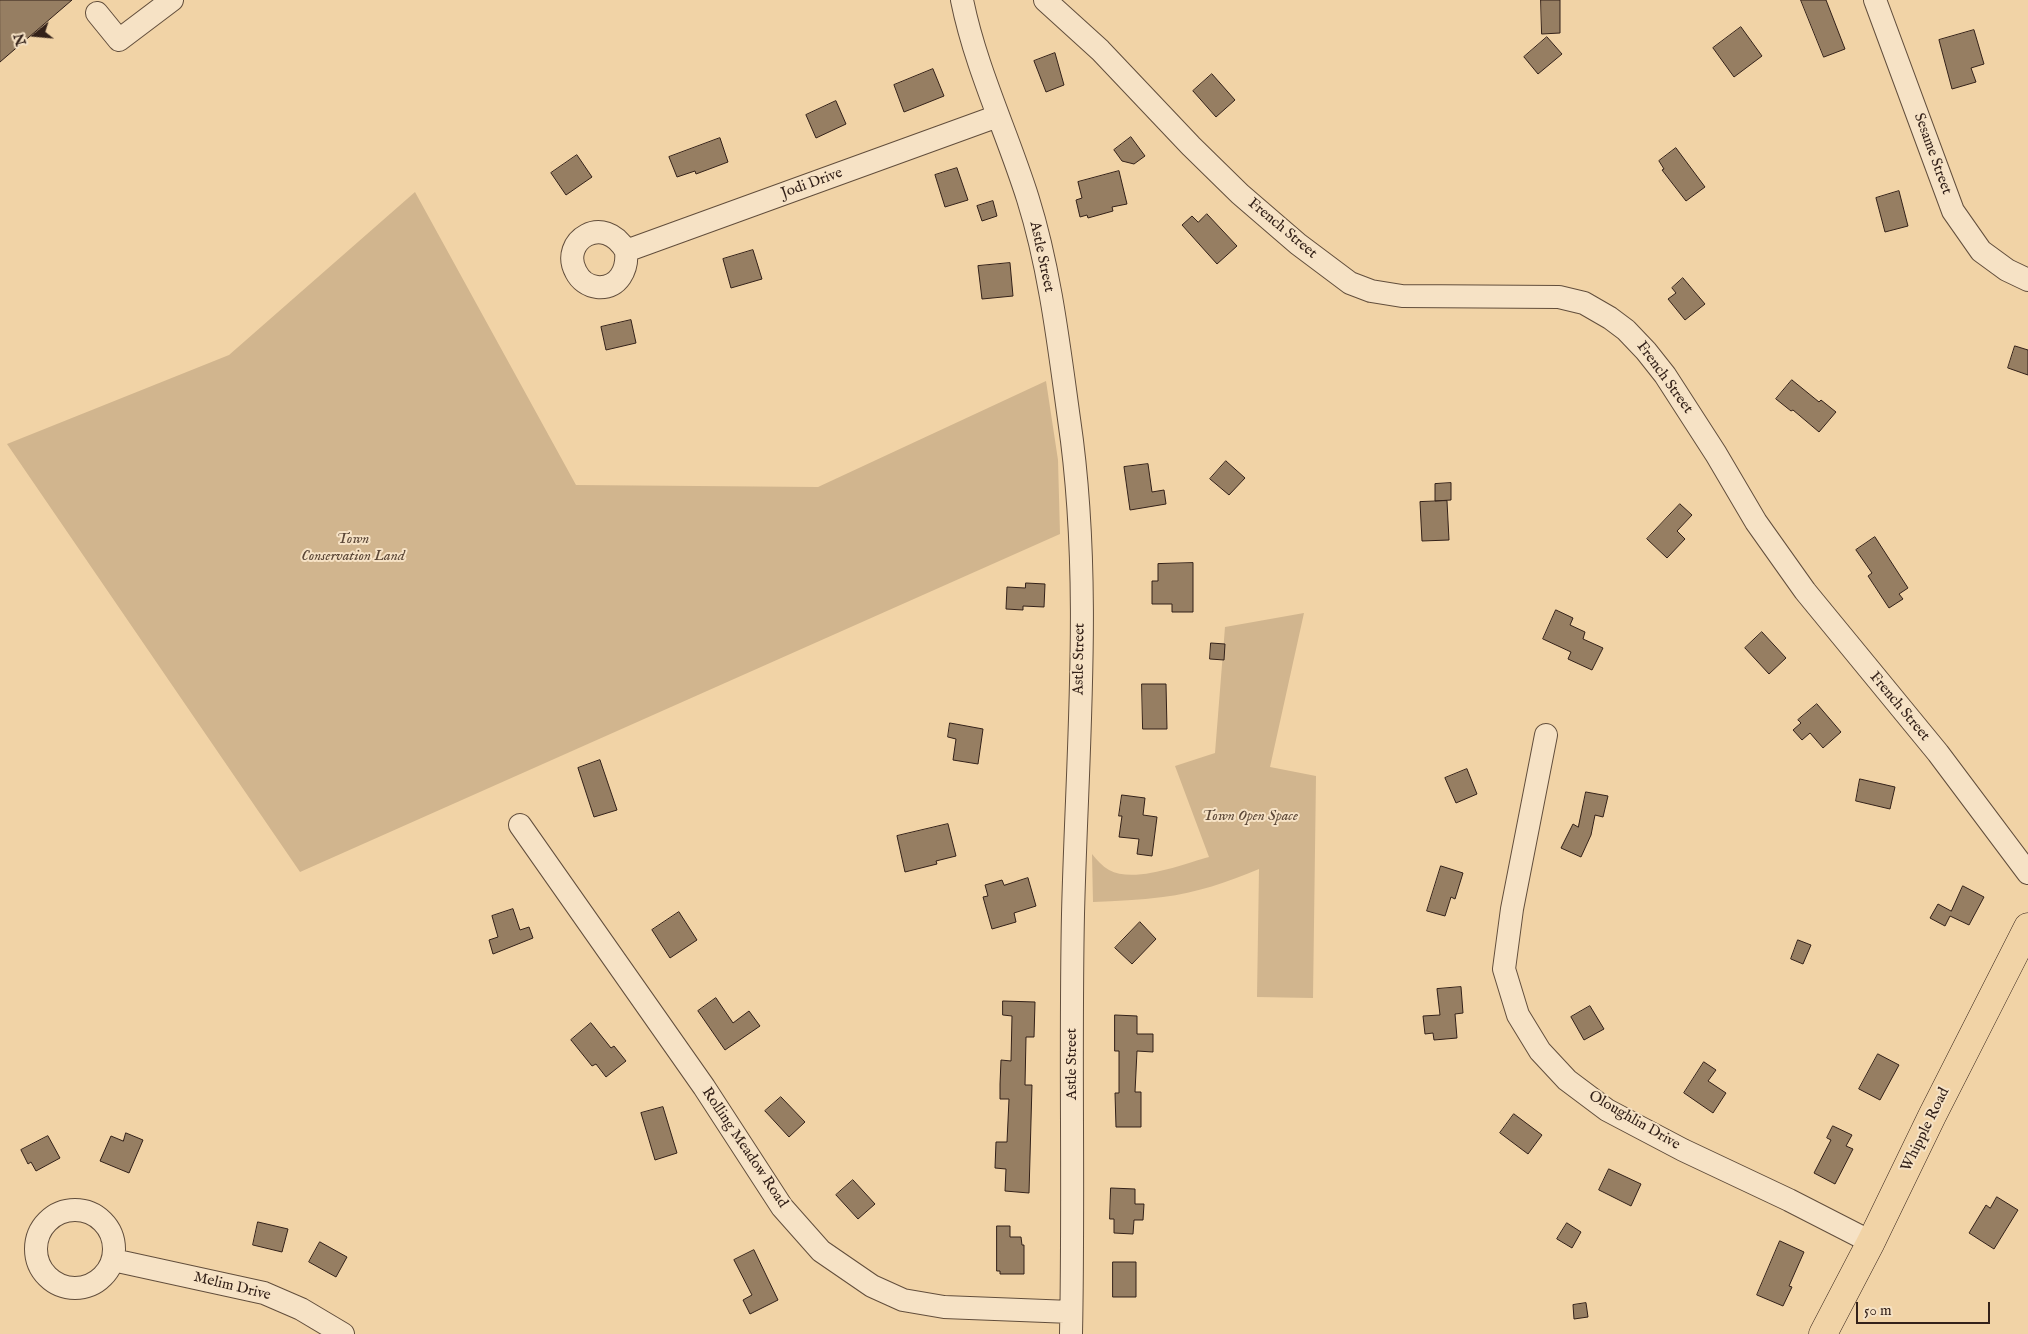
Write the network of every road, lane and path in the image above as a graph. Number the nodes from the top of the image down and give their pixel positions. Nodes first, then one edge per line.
1 (172, 0) edge
2 (962, 0) edge
3 (1045, 0) edge
4 (1875, 0) edge
5 (97, 13) dead end
6 (998, 116) junction
7 (626, 251) dead end
8 (2028, 280) edge
9 (1546, 735) dead end
10 (520, 825) dead end
11 (2028, 873) edge
12 (2028, 927) edge
13 (1872, 1242) junction
14 (113, 1260) dead end
15 (1071, 1323) edge
16 (343, 1334) edge
17 (1823, 1334) edge

1 - 5 street
2 - 6 street, Astle Street
3 - 11 street, French Street
4 - 8 street, Sesame Street
6 - 7 street, Jodi Drive
6 - 15 street, Astle Street
9 - 13 street, Oloughlin Drive
10 - 15 street, Rolling Meadow Road
12 - 13 main road, Whipple Road
13 - 17 main road, Whipple Road
14 - 16 street, Melim Drive

